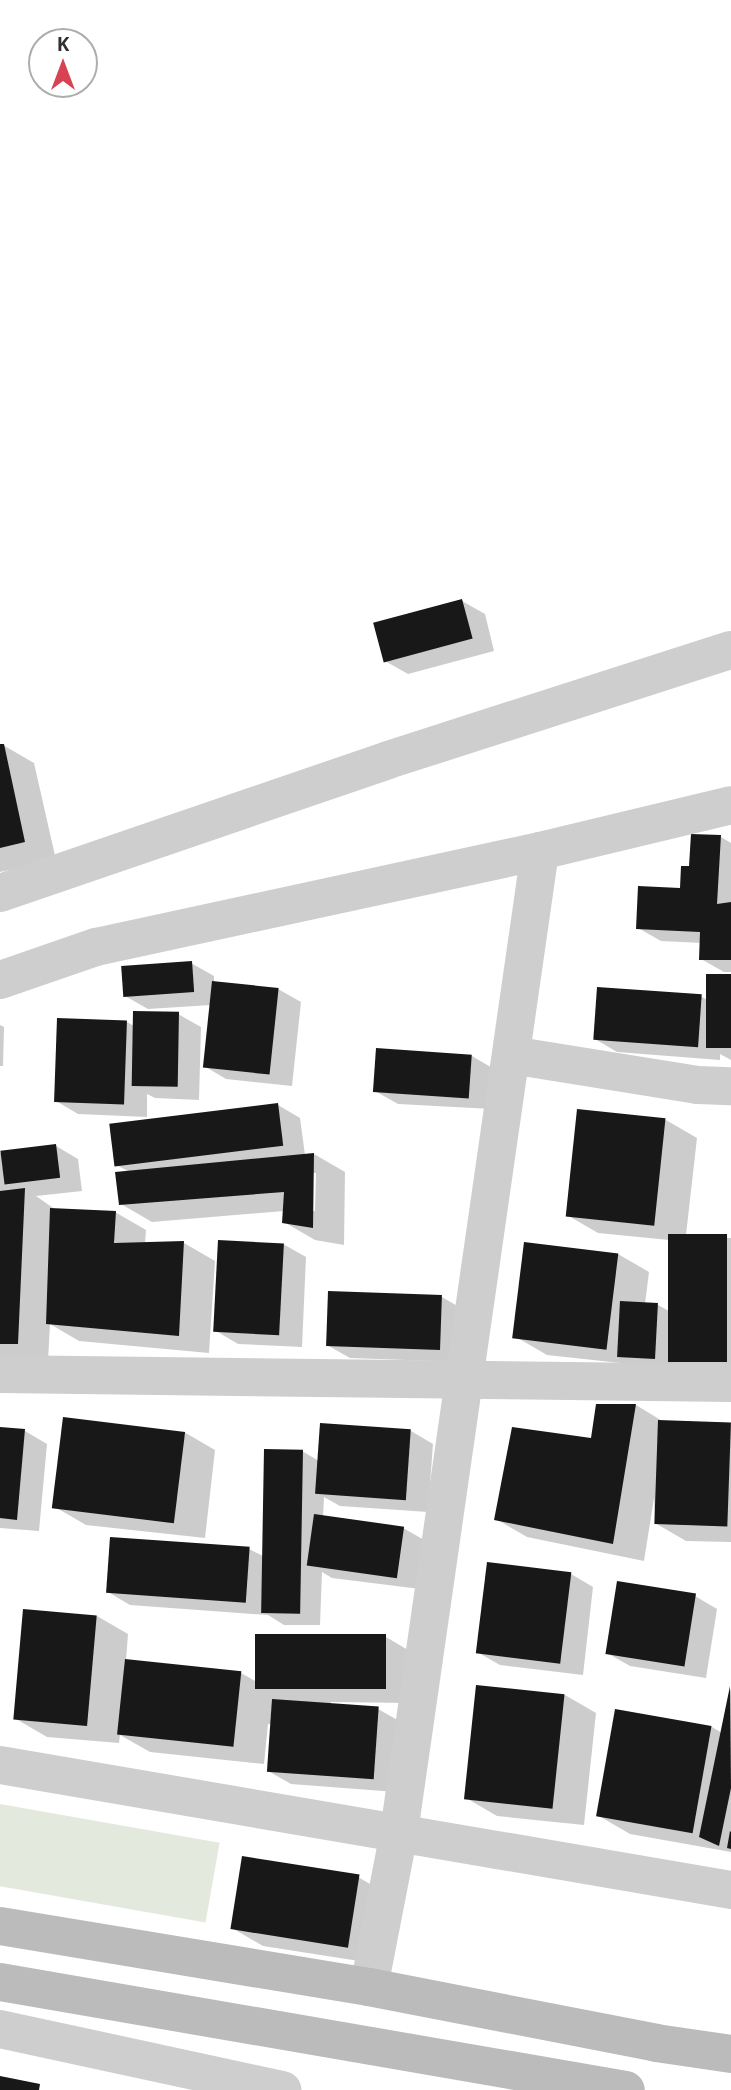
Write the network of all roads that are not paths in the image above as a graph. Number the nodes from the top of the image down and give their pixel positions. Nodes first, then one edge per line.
1 (731, 650) edge
2 (731, 805) edge
3 (540, 850) junction
4 (0, 892) edge
5 (0, 980) edge
6 (511, 1055) junction
7 (731, 1086) edge
8 (0, 1374) edge
9 (466, 1379) junction
10 (731, 1383) edge
11 (0, 1765) edge
12 (399, 1832) junction
13 (731, 1890) edge
14 (0, 1926) edge
15 (0, 1982) edge
16 (369, 1987) junction
17 (0, 2029) edge
18 (731, 2054) edge
19 (283, 2090) edge
20 (626, 2090) edge

1 - 4 street
2 - 3 street
3 - 5 street
3 - 6 street
6 - 7 street
6 - 9 street
8 - 9 street
9 - 10 street
9 - 12 street
11 - 12 street
12 - 13 street
12 - 16 street
14 - 16 main road
15 - 20 main road
16 - 18 main road
17 - 19 street

